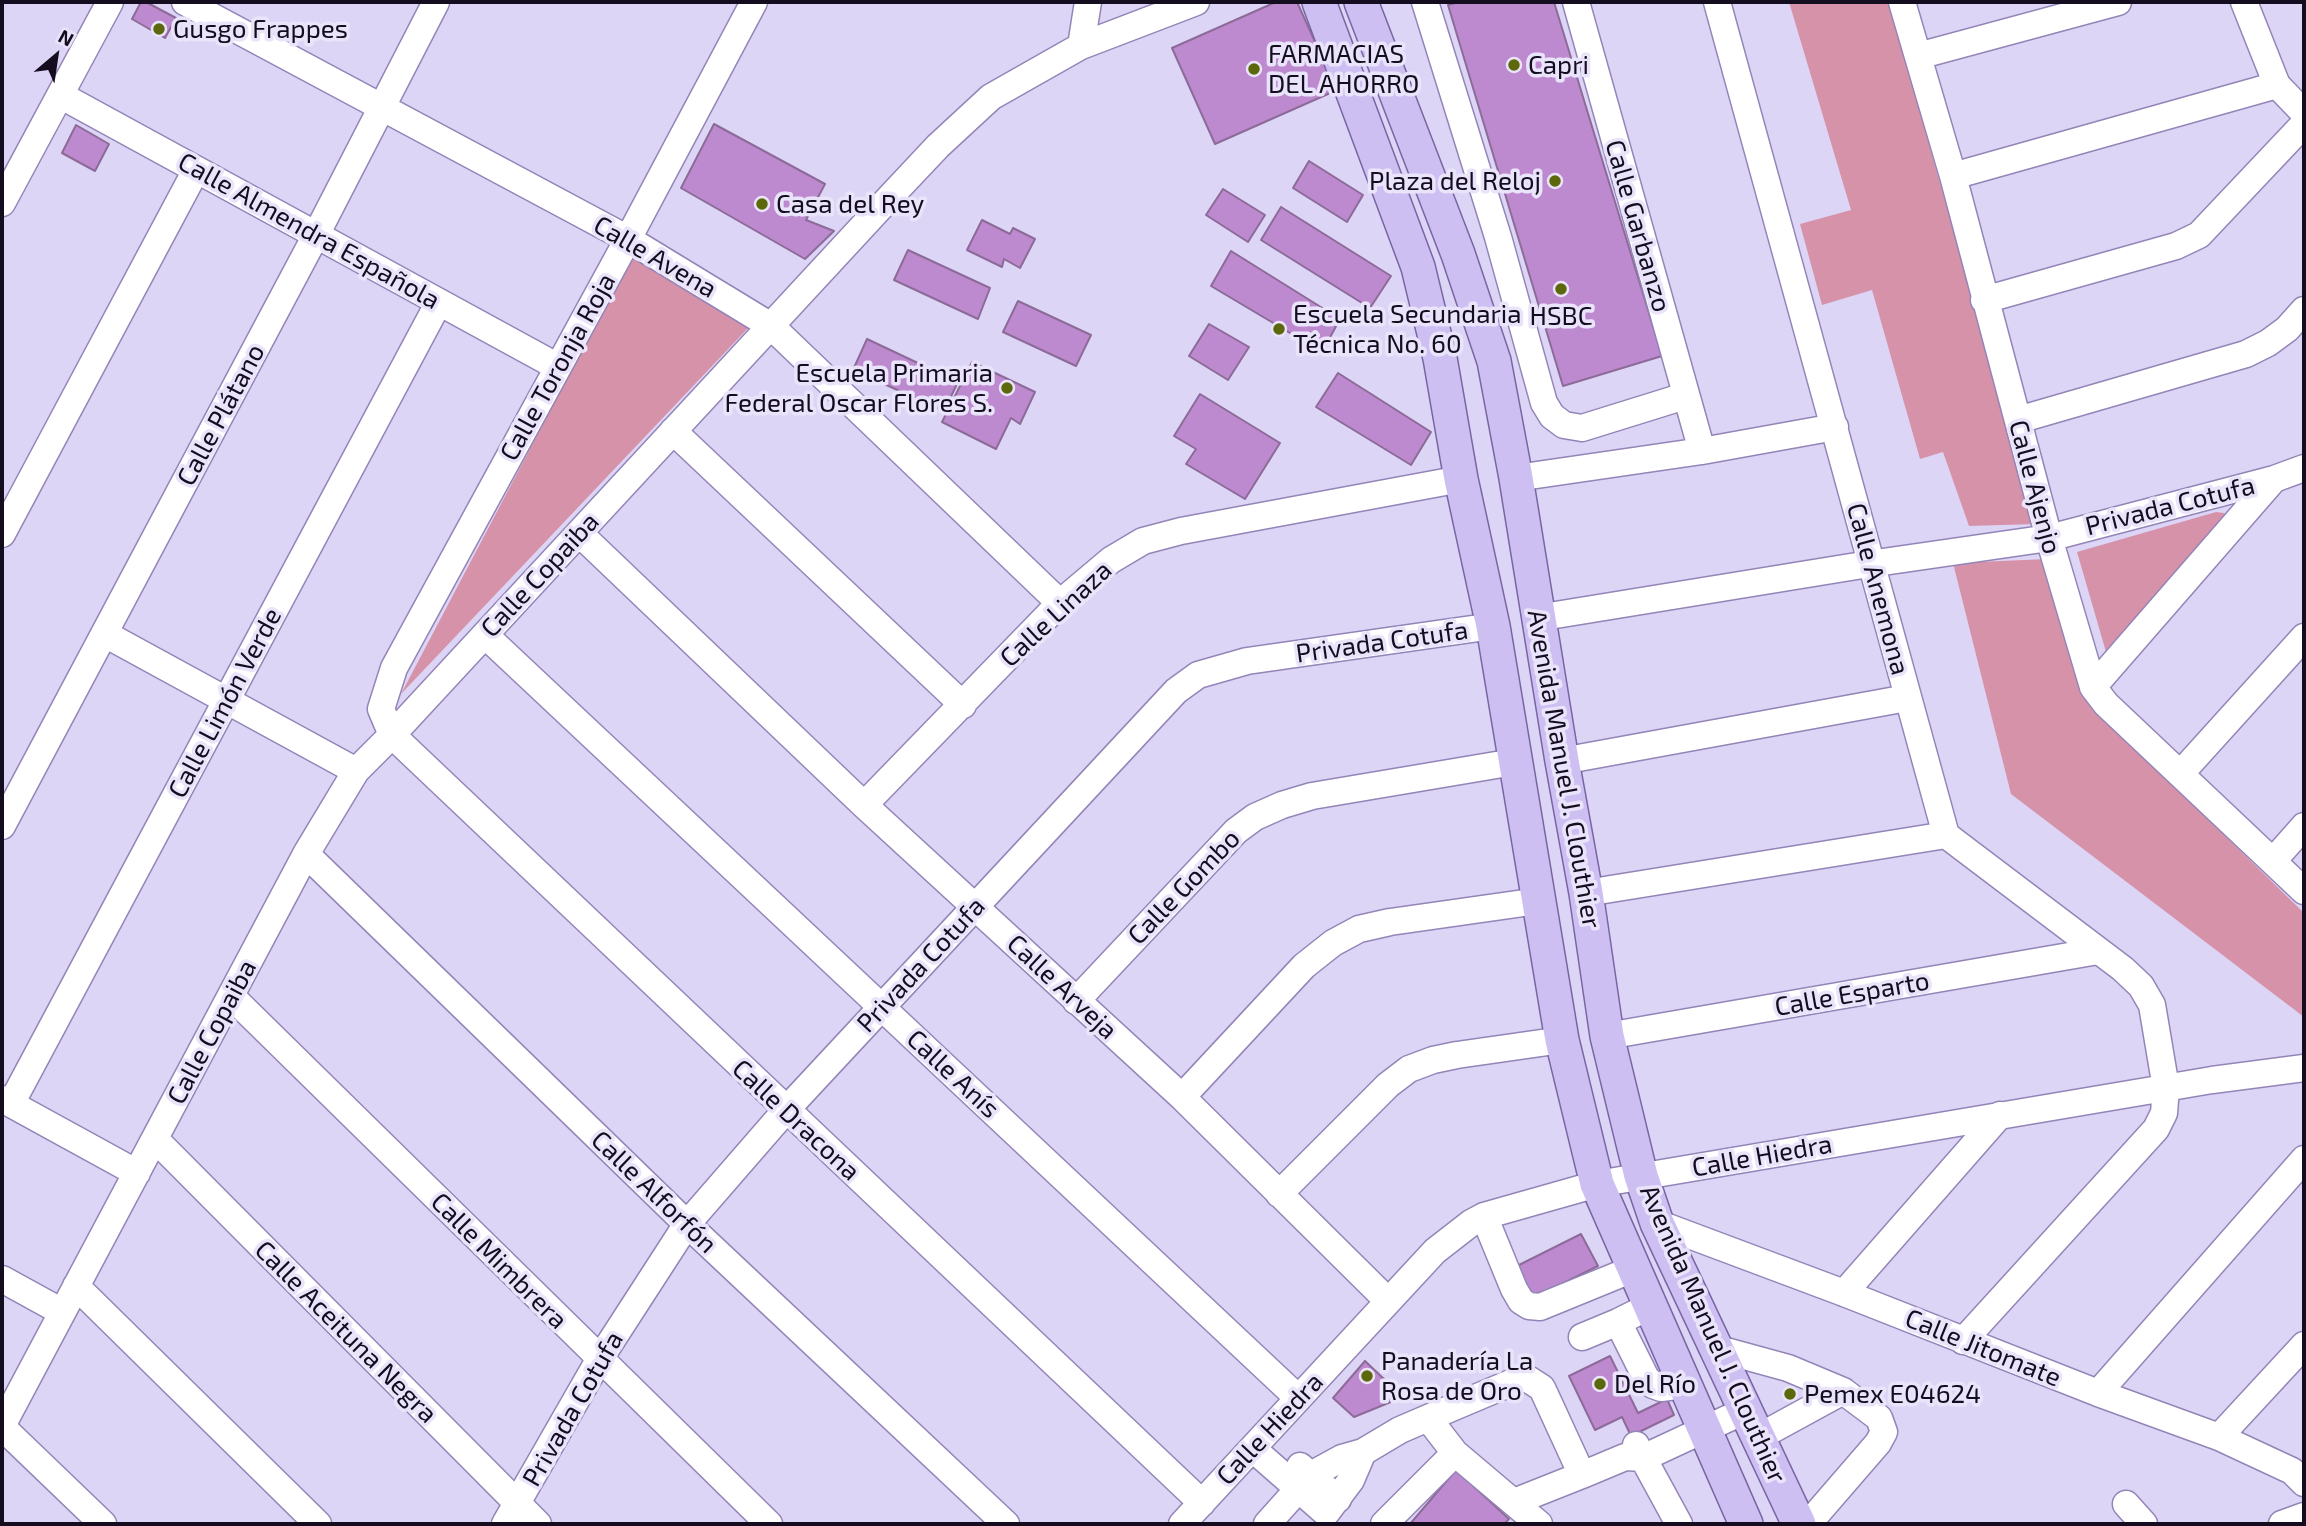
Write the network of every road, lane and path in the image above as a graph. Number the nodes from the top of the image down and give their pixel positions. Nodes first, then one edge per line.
1 (110, 2) edge
2 (185, 2) edge
3 (436, 2) edge
4 (754, 2) edge
5 (1088, 2) edge
6 (1196, 2) edge
7 (1319, 2) edge
8 (1361, 2) edge
9 (1425, 2) edge
10 (1576, 2) edge
11 (1717, 2) edge
12 (1902, 2) edge
13 (2118, 2) edge
14 (2244, 2) edge
15 (1081, 46) junction
16 (1918, 56) junction
17 (2277, 85) junction
18 (60, 95) junction
19 (382, 107) junction
20 (2304, 113) edge
21 (2304, 124) edge
22 (12, 161) edge
23 (196, 170) junction
24 (1953, 176) junction
25 (2, 203) edge
26 (316, 235) junction
27 (1498, 237) junction
28 (628, 239) junction
29 (1458, 254) junction
30 (1418, 267) junction
31 (1984, 300) junction
32 (439, 302) junction
33 (2304, 310) edge
34 (771, 326) junction
35 (558, 367) junction
36 (1685, 396) junction
37 (2018, 419) junction
38 (1835, 427) junction
39 (673, 431) junction
40 (1702, 450) junction
41 (2304, 468) edge
42 (1516, 478) junction
43 (2274, 479) junction
44 (1461, 480) junction
45 (579, 533) junction
46 (2, 534) edge
47 (2049, 538) junction
48 (1869, 564) junction
49 (1060, 603) junction
50 (1537, 618) junction
51 (1493, 626) junction
52 (105, 634) junction
53 (485, 635) junction
54 (2304, 637) edge
55 (2093, 687) junction
56 (1907, 698) junction
57 (226, 701) junction
58 (963, 705) junction
59 (392, 735) junction
60 (1562, 761) junction
61 (1514, 762) junction
62 (356, 771) junction
63 (2181, 773) junction
64 (864, 805) junction
65 (2, 823) edge
66 (2304, 826) edge
67 (1945, 835) junction
68 (306, 855) junction
69 (2273, 861) junction
70 (2304, 891) edge
71 (1586, 893) junction
72 (1538, 901) junction
73 (976, 907) junction
74 (2098, 951) junction
75 (231, 996) junction
76 (1076, 1001) junction
77 (881, 1006) junction
78 (1607, 1036) junction
79 (1562, 1040) junction
80 (2304, 1068) edge
81 (2166, 1088) junction
82 (1182, 1097) junction
83 (6, 1102) edge
84 (786, 1110) junction
85 (2000, 1115) junction
86 (155, 1139) junction
87 (2304, 1159) edge
88 (137, 1173) junction
89 (1641, 1176) junction
90 (1597, 1184) junction
91 (1279, 1194) junction
92 (1484, 1216) junction
93 (1657, 1223) junction
94 (687, 1224) junction
95 (1633, 1269) junction
96 (2, 1279) edge
97 (76, 1286) junction
98 (1844, 1293) junction
99 (1388, 1301) junction
100 (1650, 1306) junction
101 (62, 1312) junction
102 (1618, 1322) junction
103 (1581, 1337) dead end
104 (1964, 1341) junction
105 (2304, 1345) edge
106 (1715, 1348) junction
107 (599, 1360) junction
108 (1684, 1385) junction
109 (1843, 1391) junction
110 (2098, 1393) junction
111 (1298, 1398) junction
112 (1747, 1416) junction
113 (1428, 1418) junction
114 (1701, 1424) junction
115 (2, 1427) edge
116 (2219, 1437) junction
117 (1259, 1442) junction
118 (1363, 1452) junction
119 (1455, 1453) junction
120 (1634, 1453) junction
121 (1582, 1475) junction
122 (1305, 1482) junction
123 (2304, 1483) edge
124 (1514, 1502) junction
125 (1202, 1503) junction
126 (2126, 1504) dead end
127 (1327, 1512) edge
128 (511, 1514) edge
129 (2304, 1516) edge
130 (103, 1524) edge
131 (318, 1524) edge
132 (538, 1524) edge
133 (769, 1524) edge
134 (1006, 1524) edge
135 (1182, 1524) edge
136 (1267, 1524) edge
137 (1384, 1524) edge
138 (1539, 1524) edge
139 (1679, 1524) edge
140 (1746, 1524) edge
141 (1799, 1524) edge
142 (1808, 1524) edge
143 (2144, 1524) edge
144 (2282, 1524) edge

1 - 18 street
2 - 19 street, Calle Avena
3 - 19 street, Calle Plátano
4 - 28 street, Calle Toronja Roja
5 - 15 street
6 - 15 street, Calle Copaiba
7 - 30 main road, Avenida Manuel J. Clouthier
8 - 29 main road, Avenida Manuel J. Clouthier
9 - 27 street
10 - 36 street, Calle Garbanzo
11 - 38 street, Calle Anemona
12 - 16 street, Calle Ajenjo
13 - 16 street
14 - 17 street
15 - 34 street, Calle Copaiba
16 - 24 street, Calle Ajenjo
17 - 20 street
17 - 24 street
18 - 22 street
18 - 23 street, Calle Almendra Española
19 - 26 street, Calle Plátano
19 - 28 street, Calle Avena
21 - 31 street
22 - 25 street
23 - 26 street, Calle Almendra Española
23 - 46 street
24 - 31 street, Calle Ajenjo
26 - 32 street, Calle Almendra Española
26 - 52 street, Calle Plátano
27 - 29 street
27 - 36 street
28 - 34 street, Calle Avena
28 - 35 street, Calle Toronja Roja
29 - 30 main road
29 - 42 main road, Avenida Manuel J. Clouthier
30 - 44 main road, Avenida Manuel J. Clouthier
31 - 37 street, Calle Ajenjo
32 - 35 street, Calle Almendra Española
32 - 57 street, Calle Limón Verde
33 - 37 street
34 - 39 street, Calle Copaiba
34 - 49 street, Calle Avena
35 - 59 street, Calle Toronja Roja
36 - 40 street, Calle Garbanzo
37 - 47 street, Calle Ajenjo
38 - 40 street
38 - 48 street, Calle Anemona
39 - 45 street, Calle Copaiba
39 - 58 street
40 - 42 street
41 - 43 street, Privada Cotufa
42 - 50 main road, Avenida Manuel J. Clouthier
43 - 47 street, Privada Cotufa
43 - 55 street
44 - 49 street, Calle Linaza
44 - 51 main road, Avenida Manuel J. Clouthier
45 - 53 street, Calle Copaiba
45 - 64 street, Calle Arveja
47 - 48 street, Privada Cotufa
47 - 55 street, Calle Ajenjo
48 - 50 street, Privada Cotufa
48 - 56 street, Calle Anemona
49 - 58 street, Calle Linaza
50 - 60 main road, Avenida Manuel J. Clouthier
51 - 61 main road, Avenida Manuel J. Clouthier
51 - 73 street, Privada Cotufa
52 - 57 street
52 - 65 street, Calle Plátano
53 - 59 street, Calle Copaiba
53 - 77 street, Calle Anís
54 - 63 street
55 - 63 street, Calle Ajenjo
56 - 60 street
56 - 67 street, Calle Anemona
57 - 62 street
57 - 83 street, Calle Limón Verde
58 - 64 street, Calle Linaza
59 - 62 street, Calle Copaiba
59 - 84 street, Calle Dracona
60 - 71 main road, Avenida Manuel J. Clouthier
61 - 72 main road, Avenida Manuel J. Clouthier
61 - 76 street, Calle Gombo
62 - 68 street, Calle Copaiba
63 - 69 street, Calle Ajenjo
64 - 73 street, Calle Arveja
66 - 69 street
67 - 71 street
67 - 74 street
68 - 75 street, Calle Copaiba
68 - 94 street, Calle Alforfón
69 - 70 street, Calle Ajenjo
71 - 78 main road, Avenida Manuel J. Clouthier
72 - 79 main road, Avenida Manuel J. Clouthier
72 - 82 street
73 - 76 street, Calle Arveja
73 - 77 street, Privada Cotufa
74 - 78 street, Calle Esparto
74 - 81 street
75 - 86 street, Calle Copaiba
75 - 107 street, Calle Mimbrera
76 - 82 street, Calle Arveja
77 - 84 street, Privada Cotufa
77 - 111 street, Calle Anís
78 - 89 main road, Avenida Manuel J. Clouthier
79 - 90 main road, Avenida Manuel J. Clouthier
79 - 91 street
80 - 81 street, Calle Hiedra
81 - 85 street, Calle Hiedra
81 - 104 street
82 - 91 street, Calle Arveja
83 - 88 street
84 - 94 street, Privada Cotufa
84 - 125 street, Calle Dracona
85 - 89 street, Calle Hiedra
85 - 98 street
86 - 88 street, Calle Copaiba
86 - 128 street, Calle Aceituna Negra
87 - 110 street
88 - 97 street, Calle Copaiba
89 - 90 street, Calle Hiedra
89 - 93 main road, Avenida Manuel J. Clouthier
90 - 92 street, Calle Hiedra
90 - 95 main road, Avenida Manuel J. Clouthier
91 - 99 street, Calle Arveja
92 - 95 street
92 - 99 street, Calle Hiedra
93 - 98 street, Calle Jitomate
93 - 106 main road, Avenida Manuel J. Clouthier
94 - 107 street, Privada Cotufa
94 - 134 street, Calle Alforfón
95 - 100 main road, Avenida Manuel J. Clouthier
96 - 101 street
97 - 101 street, Calle Copaiba
97 - 131 street
98 - 104 street, Calle Jitomate
99 - 111 street, Calle Hiedra
100 - 102 street
100 - 108 main road, Avenida Manuel J. Clouthier
101 - 115 street
102 - 103 street
102 - 108 street
104 - 110 street, Calle Jitomate
105 - 116 street
106 - 109 street
106 - 112 main road, Avenida Manuel J. Clouthier
107 - 128 street, Privada Cotufa
107 - 133 street, Calle Mimbrera
108 - 114 main road, Avenida Manuel J. Clouthier
109 - 112 street
109 - 142 street
110 - 116 street, Calle Jitomate
111 - 117 street, Calle Hiedra
112 - 114 street
112 - 141 main road, Avenida Manuel J. Clouthier
113 - 118 street
113 - 119 street
113 - 121 street
114 - 120 street
114 - 140 main road, Avenida Manuel J. Clouthier
115 - 130 street
116 - 123 street, Calle Jitomate
117 - 122 street
117 - 125 street, Calle Hiedra
118 - 122 street
118 - 127 street
119 - 124 street
119 - 137 street
120 - 121 street
120 - 139 street
121 - 124 street
122 - 127 street
122 - 136 street
124 - 138 street
125 - 135 street, Calle Hiedra
126 - 143 street
128 - 132 street, Calle Aceituna Negra
129 - 144 street

